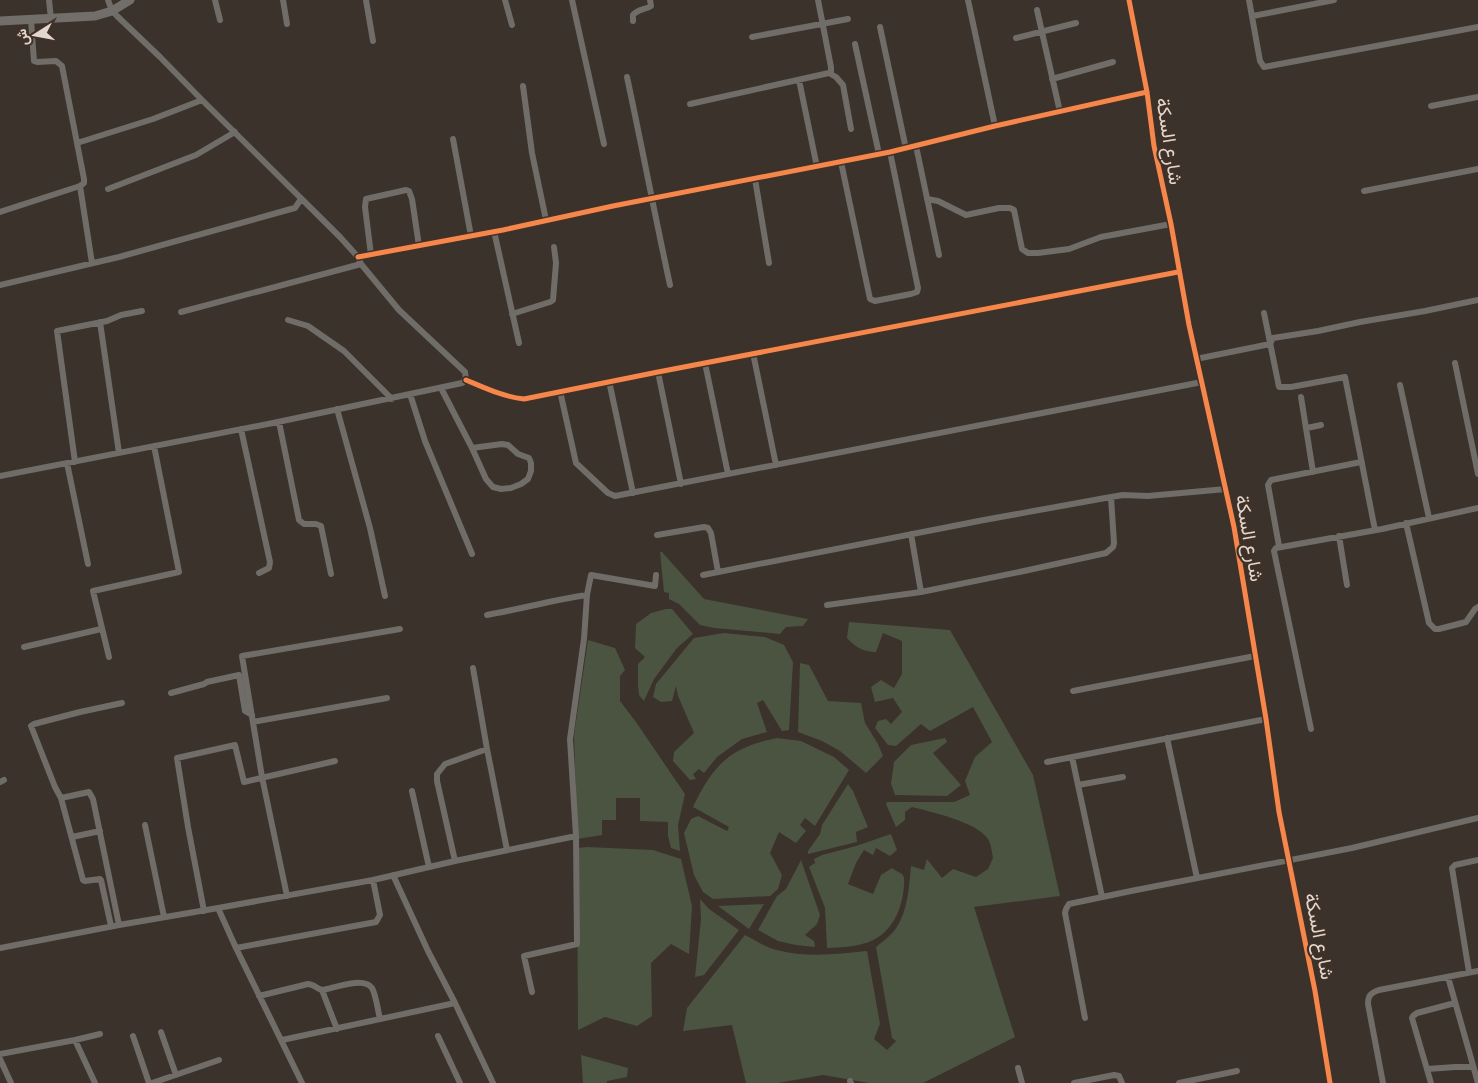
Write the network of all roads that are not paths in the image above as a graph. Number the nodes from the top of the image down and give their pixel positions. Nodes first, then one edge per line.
1 (49, 0) edge
2 (108, 0) edge
3 (130, 0) edge
4 (215, 0) edge
5 (282, 0) edge
6 (366, 0) edge
7 (506, 0) edge
8 (572, 0) edge
9 (650, 0) edge
10 (818, 0) edge
11 (968, 0) edge
12 (1130, 0) edge
13 (1250, 0) edge
14 (1334, 0) edge
15 (1037, 10) dead end
16 (112, 11) junction
17 (1253, 16) junction
18 (50, 19) junction
19 (848, 19) dead end
20 (31, 20) junction
21 (220, 20) dead end
22 (0, 21) edge
23 (633, 21) dead end
24 (287, 24) dead end
25 (822, 24) junction
26 (1076, 24) dead end
27 (512, 25) dead end
28 (880, 27) dead end
29 (1478, 27) edge
30 (1042, 32) junction
31 (752, 36) dead end
32 (1016, 38) dead end
33 (373, 41) dead end
34 (856, 44) dead end
35 (1113, 62) dead end
36 (829, 73) junction
37 (627, 77) dead end
38 (1052, 79) junction
39 (799, 80) junction
40 (523, 86) dead end
41 (1147, 92) junction
42 (1478, 97) edge
43 (202, 100) junction
44 (690, 104) dead end
45 (1431, 106) dead end
46 (1060, 112) junction
47 (995, 126) junction
48 (852, 129) dead end
49 (234, 132) junction
50 (453, 139) dead end
51 (77, 143) junction
52 (604, 144) dead end
53 (916, 146) junction
54 (906, 149) junction
55 (890, 152) junction
56 (879, 154) junction
57 (841, 162) junction
58 (817, 167) junction
59 (1478, 169) edge
60 (755, 179) junction
61 (80, 186) junction
62 (108, 189) dead end
63 (1364, 191) dead end
64 (927, 198) junction
65 (301, 199) junction
66 (652, 199) junction
67 (0, 212) edge
68 (546, 220) junction
69 (1171, 224) junction
70 (494, 231) junction
71 (471, 236) junction
72 (419, 246) junction
73 (554, 247) dead end
74 (371, 255) junction
75 (939, 255) dead end
76 (360, 260) junction
77 (92, 263) junction
78 (769, 263) dead end
79 (1178, 272) junction
80 (0, 285) edge
81 (670, 285) dead end
82 (1478, 300) edge
83 (142, 311) dead end
84 (181, 312) dead end
85 (1264, 313) dead end
86 (512, 314) junction
87 (288, 320) dead end
88 (100, 322) junction
89 (520, 343) dead end
90 (1270, 344) junction
91 (753, 353) junction
92 (1199, 358) junction
93 (705, 363) junction
94 (1455, 363) dead end
95 (658, 372) junction
96 (466, 380) junction
97 (609, 381) junction
98 (1202, 382) junction
99 (1400, 385) dead end
100 (441, 388) junction
101 (560, 391) junction
102 (410, 394) junction
103 (1301, 397) dead end
104 (392, 399) junction
105 (337, 409) junction
106 (279, 422) junction
107 (1321, 425) dead end
108 (1307, 428) junction
109 (241, 429) junction
110 (154, 446) junction
111 (472, 448) junction
112 (119, 453) junction
113 (75, 462) junction
114 (1361, 462) junction
115 (66, 463) junction
116 (776, 465) junction
117 (1313, 472) junction
118 (728, 474) junction
119 (1478, 474) edge
120 (0, 476) edge
121 (681, 484) junction
122 (1226, 489) junction
123 (633, 493) junction
124 (1111, 497) junction
125 (1478, 508) edge
126 (1429, 518) junction
127 (1406, 523) junction
128 (1375, 530) junction
129 (911, 534) junction
130 (658, 535) dead end
131 (1339, 536) junction
132 (1279, 546) junction
133 (472, 554) dead end
134 (88, 564) dead end
135 (718, 572) junction
136 (259, 573) dead end
137 (331, 574) dead end
138 (656, 575) dead end
139 (703, 575) dead end
140 (1348, 585) dead end
141 (921, 592) junction
142 (587, 595) junction
143 (385, 596) dead end
144 (827, 605) dead end
145 (1478, 607) edge
146 (486, 615) dead end
147 (101, 629) junction
148 (400, 629) dead end
149 (24, 647) dead end
150 (1255, 656) junction
151 (108, 657) dead end
152 (473, 668) dead end
153 (1073, 691) dead end
154 (171, 694) dead end
155 (387, 698) dead end
156 (122, 703) dead end
157 (252, 718) junction
158 (1266, 719) junction
159 (1311, 729) dead end
160 (1167, 738) junction
161 (487, 749) junction
162 (1072, 757) junction
163 (335, 761) dead end
164 (1046, 762) dead end
165 (1123, 776) dead end
166 (262, 777) junction
167 (1078, 785) junction
168 (412, 791) dead end
169 (61, 798) junction
170 (1478, 818) edge
171 (145, 825) dead end
172 (100, 831) junction
173 (576, 836) junction
174 (72, 837) junction
175 (507, 850) junction
176 (1289, 860) junction
177 (1478, 860) edge
178 (455, 861) junction
179 (429, 867) junction
180 (393, 875) junction
181 (1197, 878) junction
182 (373, 880) junction
183 (287, 896) junction
184 (1102, 897) junction
185 (218, 908) junction
186 (204, 911) junction
187 (164, 917) junction
188 (119, 925) junction
189 (111, 926) junction
190 (0, 948) edge
191 (236, 948) junction
192 (1478, 970) edge
193 (1469, 972) junction
194 (1448, 977) junction
195 (322, 990) junction
196 (532, 992) dead end
197 (259, 996) junction
198 (456, 1003) junction
199 (1454, 1003) junction
200 (1085, 1018) dead end
201 (380, 1020) junction
202 (337, 1029) junction
203 (161, 1032) dead end
204 (100, 1034) dead end
205 (133, 1036) dead end
206 (438, 1036) dead end
207 (75, 1040) junction
208 (282, 1040) junction
209 (0, 1054) edge
210 (0, 1059) edge
211 (219, 1060) dead end
212 (1018, 1068) dead end
213 (1473, 1068) junction
214 (1427, 1069) junction
215 (1237, 1071) dead end
216 (176, 1075) junction
217 (11, 1083) edge
218 (95, 1083) edge
219 (150, 1083) edge
220 (302, 1083) edge
221 (460, 1083) edge
222 (492, 1083) edge
223 (1022, 1083) edge
224 (1074, 1083) edge
225 (1122, 1083) edge
226 (1179, 1083) edge
227 (1330, 1083) edge
228 (1383, 1083) edge
229 (1431, 1083) edge
230 (1478, 1083) edge

1 - 18 street
2 - 16 street
3 - 16 main road
4 - 21 street
5 - 24 street
6 - 33 street
7 - 27 street
8 - 52 street
9 - 23 street
10 - 25 street
11 - 47 street
12 - 41 street, شارع السكة
13 - 17 street
14 - 17 street
15 - 30 street
16 - 18 main road
16 - 43 street
17 - 29 street
18 - 20 main road
19 - 25 street
20 - 22 main road
20 - 51 street
25 - 31 street
25 - 36 street
26 - 30 street
28 - 54 street
30 - 32 street
30 - 38 street
34 - 56 street
35 - 38 street
36 - 39 street
36 - 48 street
37 - 66 street
38 - 46 street
39 - 44 street
39 - 58 street
40 - 68 street
41 - 46 street
41 - 69 street, شارع السكة
42 - 45 street
43 - 49 street
43 - 51 street
46 - 47 street
47 - 53 street
49 - 62 street
49 - 65 street
50 - 71 street
51 - 61 street
53 - 54 street
53 - 64 street
54 - 55 street
55 - 56 street
55 - 57 street
56 - 57 street
57 - 58 street
58 - 60 street
59 - 63 street
60 - 66 street
60 - 78 street
61 - 67 street
61 - 77 street
64 - 69 street
64 - 75 street
65 - 76 street
65 - 77 street
66 - 68 street
66 - 81 street
68 - 70 street
69 - 79 street, شارع السكة
70 - 71 street
70 - 86 street
71 - 72 street
72 - 74 street
72 - 74 street
73 - 86 street
74 - 76 street
76 - 84 street
76 - 96 street
77 - 80 street
79 - 91 street
79 - 92 street, شارع السكة
82 - 90 street
83 - 88 street
85 - 90 street
86 - 89 street
87 - 104 street
88 - 112 street
88 - 113 street
90 - 92 street
90 - 114 street
91 - 93 street
91 - 116 street
92 - 98 street, شارع السكة
93 - 95 street
93 - 118 street
94 - 119 street
95 - 97 street
95 - 121 street
96 - 100 street
96 - 101 street
97 - 101 street
97 - 123 street
98 - 116 street
98 - 122 street, شارع السكة
99 - 126 street
100 - 102 street
100 - 111 street
101 - 123 street
102 - 104 street
102 - 133 street
103 - 108 street
104 - 105 street
105 - 106 street
105 - 143 street
106 - 109 street
106 - 137 street
107 - 108 street
108 - 117 street
109 - 110 street
109 - 136 street
110 - 112 street
110 - 147 street
111 - 111 street
112 - 113 street
113 - 115 street
114 - 117 street
114 - 128 street
115 - 120 street
115 - 134 street
116 - 118 street
117 - 132 street
118 - 121 street
121 - 123 street
122 - 124 street
122 - 150 street, شارع السكة
124 - 129 street
124 - 141 street
125 - 126 street
126 - 127 street
127 - 128 street
127 - 145 street
128 - 131 street
129 - 135 street
129 - 141 street
130 - 135 street
131 - 132 street
131 - 140 street
132 - 159 street
135 - 139 street
138 - 142 street
141 - 144 street
142 - 146 street
142 - 173 street
147 - 149 street
147 - 151 street
148 - 157 street
150 - 153 street
150 - 158 street, شارع السكة
152 - 161 street
154 - 157 street
155 - 157 street
156 - 169 street
157 - 166 street
158 - 160 street
158 - 176 street, شارع السكة
160 - 162 street
160 - 181 street
161 - 175 street
161 - 178 street
162 - 164 street
162 - 167 street
163 - 166 street
165 - 167 street
166 - 183 street
166 - 186 street
167 - 184 street
168 - 179 street
169 - 172 street
169 - 174 street
170 - 176 street
171 - 187 street
172 - 174 street
172 - 188 street
173 - 175 street
173 - 196 street
174 - 189 street
175 - 178 street
176 - 181 street
176 - 227 street, شارع السكة
177 - 193 street
178 - 179 street
179 - 180 street
180 - 182 street
180 - 198 street
181 - 184 street
182 - 183 street
182 - 191 street
183 - 185 street
184 - 200 street
185 - 186 street
185 - 191 street
186 - 187 street
187 - 188 street
188 - 189 street
189 - 190 street
191 - 197 street
192 - 193 street
193 - 194 street
194 - 199 street
194 - 228 street
195 - 197 street
195 - 201 street
195 - 202 street
197 - 208 street
198 - 201 street
198 - 222 street
199 - 213 street
199 - 214 street
201 - 202 street
202 - 208 street
203 - 216 street
204 - 207 street
205 - 219 street
206 - 221 street
207 - 209 street
207 - 218 street
208 - 220 street
210 - 217 street
211 - 216 street
212 - 223 street
213 - 214 street
213 - 230 street
214 - 229 street
215 - 226 street
216 - 219 street
224 - 225 street

